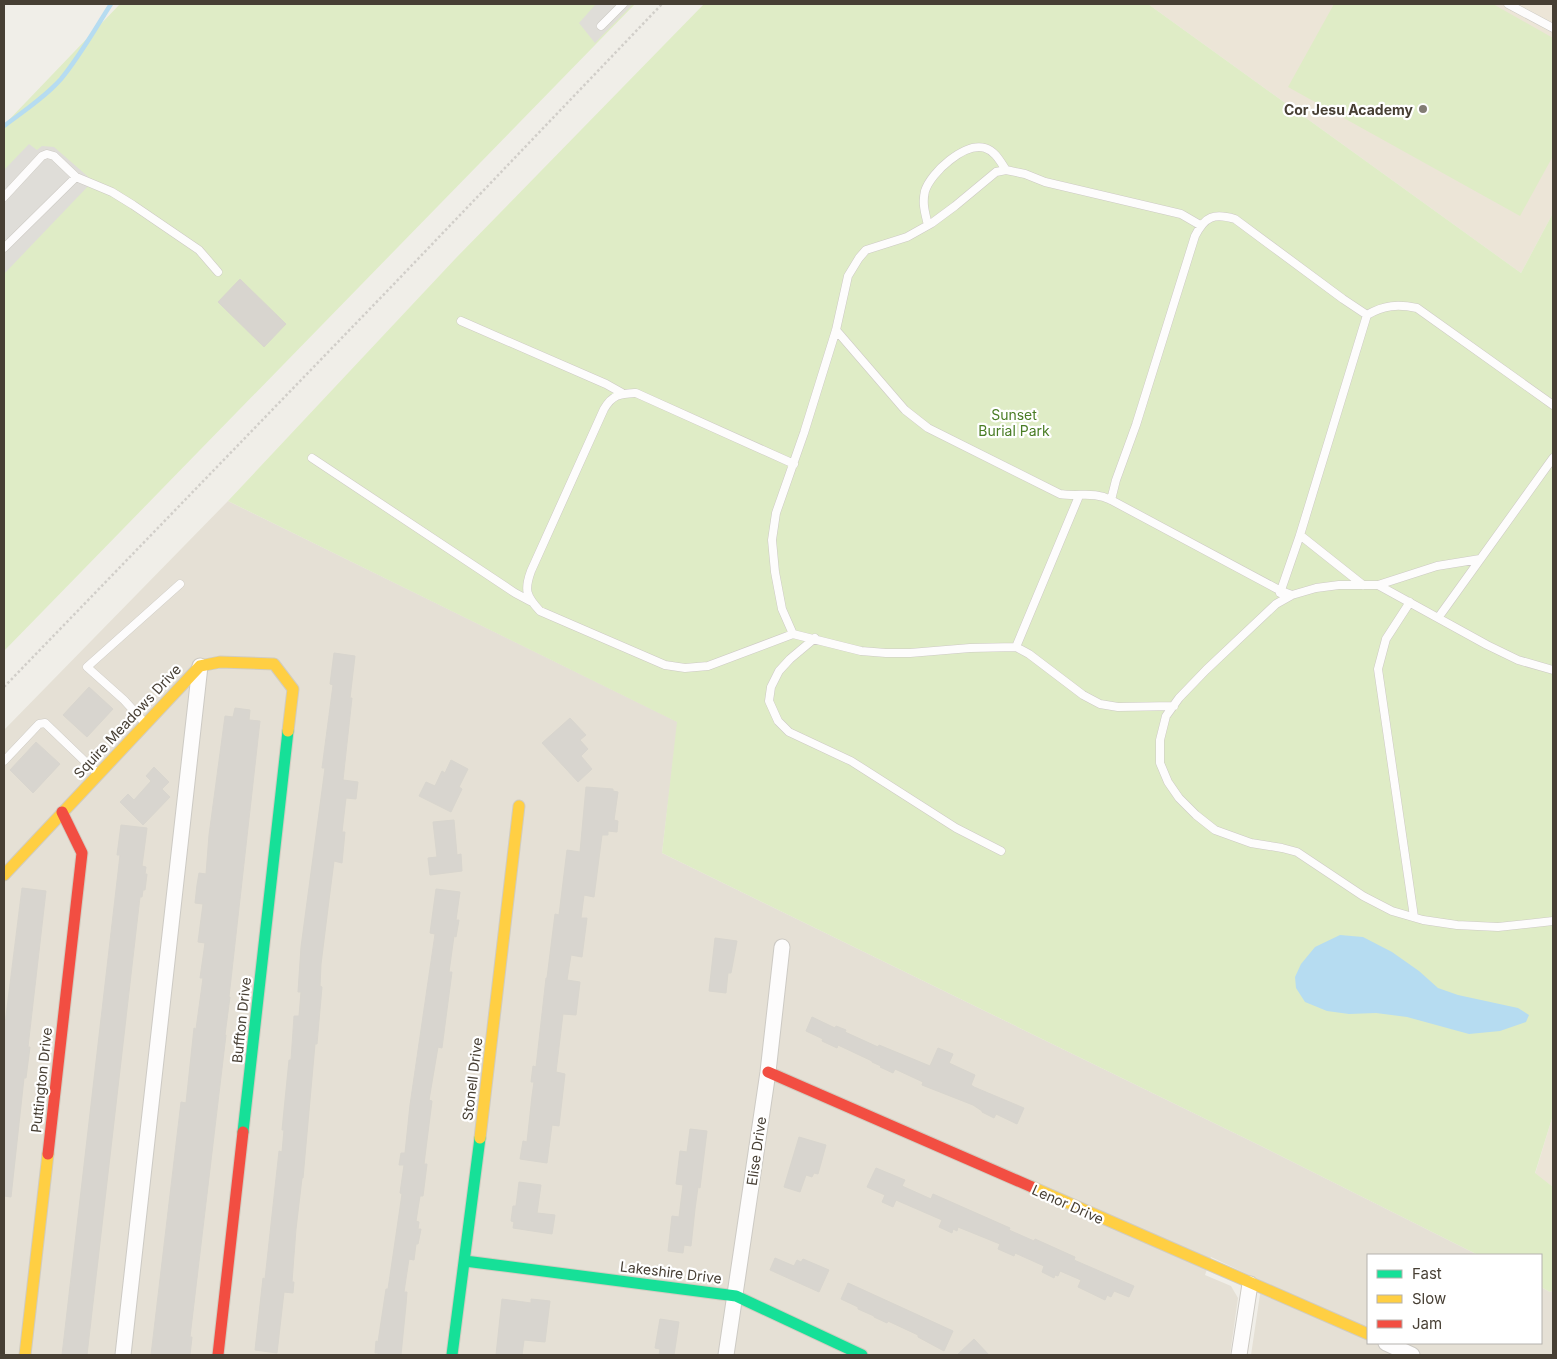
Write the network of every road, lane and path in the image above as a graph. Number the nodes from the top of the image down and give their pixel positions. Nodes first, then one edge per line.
1 (623, 4) edge
2 (662, 4) edge
3 (1508, 4) edge
4 (602, 26) dead end
5 (1553, 28) edge
6 (1006, 170) junction
7 (76, 177) junction
8 (4, 197) edge
9 (928, 225) junction
10 (1200, 225) junction
11 (4, 248) edge
12 (218, 272) dead end
13 (1367, 315) junction
14 (461, 321) dead end
15 (836, 330) junction
16 (622, 394) junction
17 (1553, 405) edge
18 (312, 458) dead end
19 (1553, 458) edge
20 (794, 464) junction
21 (1079, 496) junction
22 (1111, 500) junction
23 (1300, 535) junction
24 (1480, 559) junction
25 (180, 584) dead end
26 (1378, 584) junction
27 (1363, 585) junction
28 (1280, 591) junction
29 (1292, 595) junction
30 (530, 600) junction
31 (1410, 602) junction
32 (1276, 604) junction
33 (1438, 618) junction
34 (794, 634) junction
35 (815, 638) junction
36 (1016, 648) junction
37 (200, 666) junction
38 (1553, 670) edge
39 (4, 687) edge
40 (293, 689) joint
41 (1174, 706) junction
42 (146, 724) junction
43 (4, 761) edge
44 (98, 774) junction
45 (519, 806) dead end
46 (62, 812) junction
47 (1001, 852) dead end
48 (4, 875) edge
49 (1414, 917) junction
50 (1553, 921) edge
51 (782, 947) dead end
52 (768, 1072) junction
53 (465, 1261) junction
54 (1250, 1284) junction
55 (736, 1296) junction
56 (1367, 1334) edge
57 (1388, 1344) edge
58 (25, 1355) edge
59 (123, 1355) edge
60 (218, 1355) edge
61 (452, 1355) edge
62 (726, 1355) edge
63 (862, 1355) edge
64 (1239, 1355) edge
65 (1412, 1355) edge

1 - 4 lane
2 - 39 path
3 - 5 lane
6 - 9 lane
6 - 9 lane
6 - 10 lane
7 - 8 lane
7 - 11 lane
7 - 12 lane
9 - 15 lane
10 - 13 lane
10 - 22 lane
13 - 17 lane
13 - 23 lane
14 - 16 lane
15 - 20 lane
15 - 21 lane
16 - 20 lane
16 - 30 lane
18 - 30 lane
19 - 24 lane
20 - 34 lane
21 - 22 lane
21 - 36 lane
22 - 28 lane
23 - 27 lane
23 - 28 lane
24 - 26 lane
24 - 33 lane
25 - 42 lane
26 - 27 lane
26 - 31 lane
27 - 29 lane
28 - 29 lane
28 - 32 lane
29 - 32 lane
30 - 34 lane
31 - 33 lane
31 - 49 lane
32 - 41 lane
33 - 38 lane
34 - 35 lane
35 - 36 lane
35 - 47 lane
36 - 41 lane
37 - 40 street, Squire Meadows Drive
37 - 42 street, Squire Meadows Drive
37 - 59 street
40 - 60 street, Buffton Drive
41 - 49 lane
42 - 44 street, Squire Meadows Drive
43 - 44 lane
44 - 46 street, Squire Meadows Drive
45 - 53 street, Stonell Drive
46 - 48 street, Squire Meadows Drive
46 - 58 street, Puttington Drive
49 - 50 lane
51 - 52 street, Elise Drive
52 - 54 street, Lenor Drive
52 - 55 street, Elise Drive
53 - 55 street, Lakeshire Drive
53 - 61 street, Stonell Drive
54 - 56 street, Lenor Drive
54 - 64 street
55 - 62 street, Elise Drive
55 - 63 street, Lakeshire Drive
57 - 65 street

